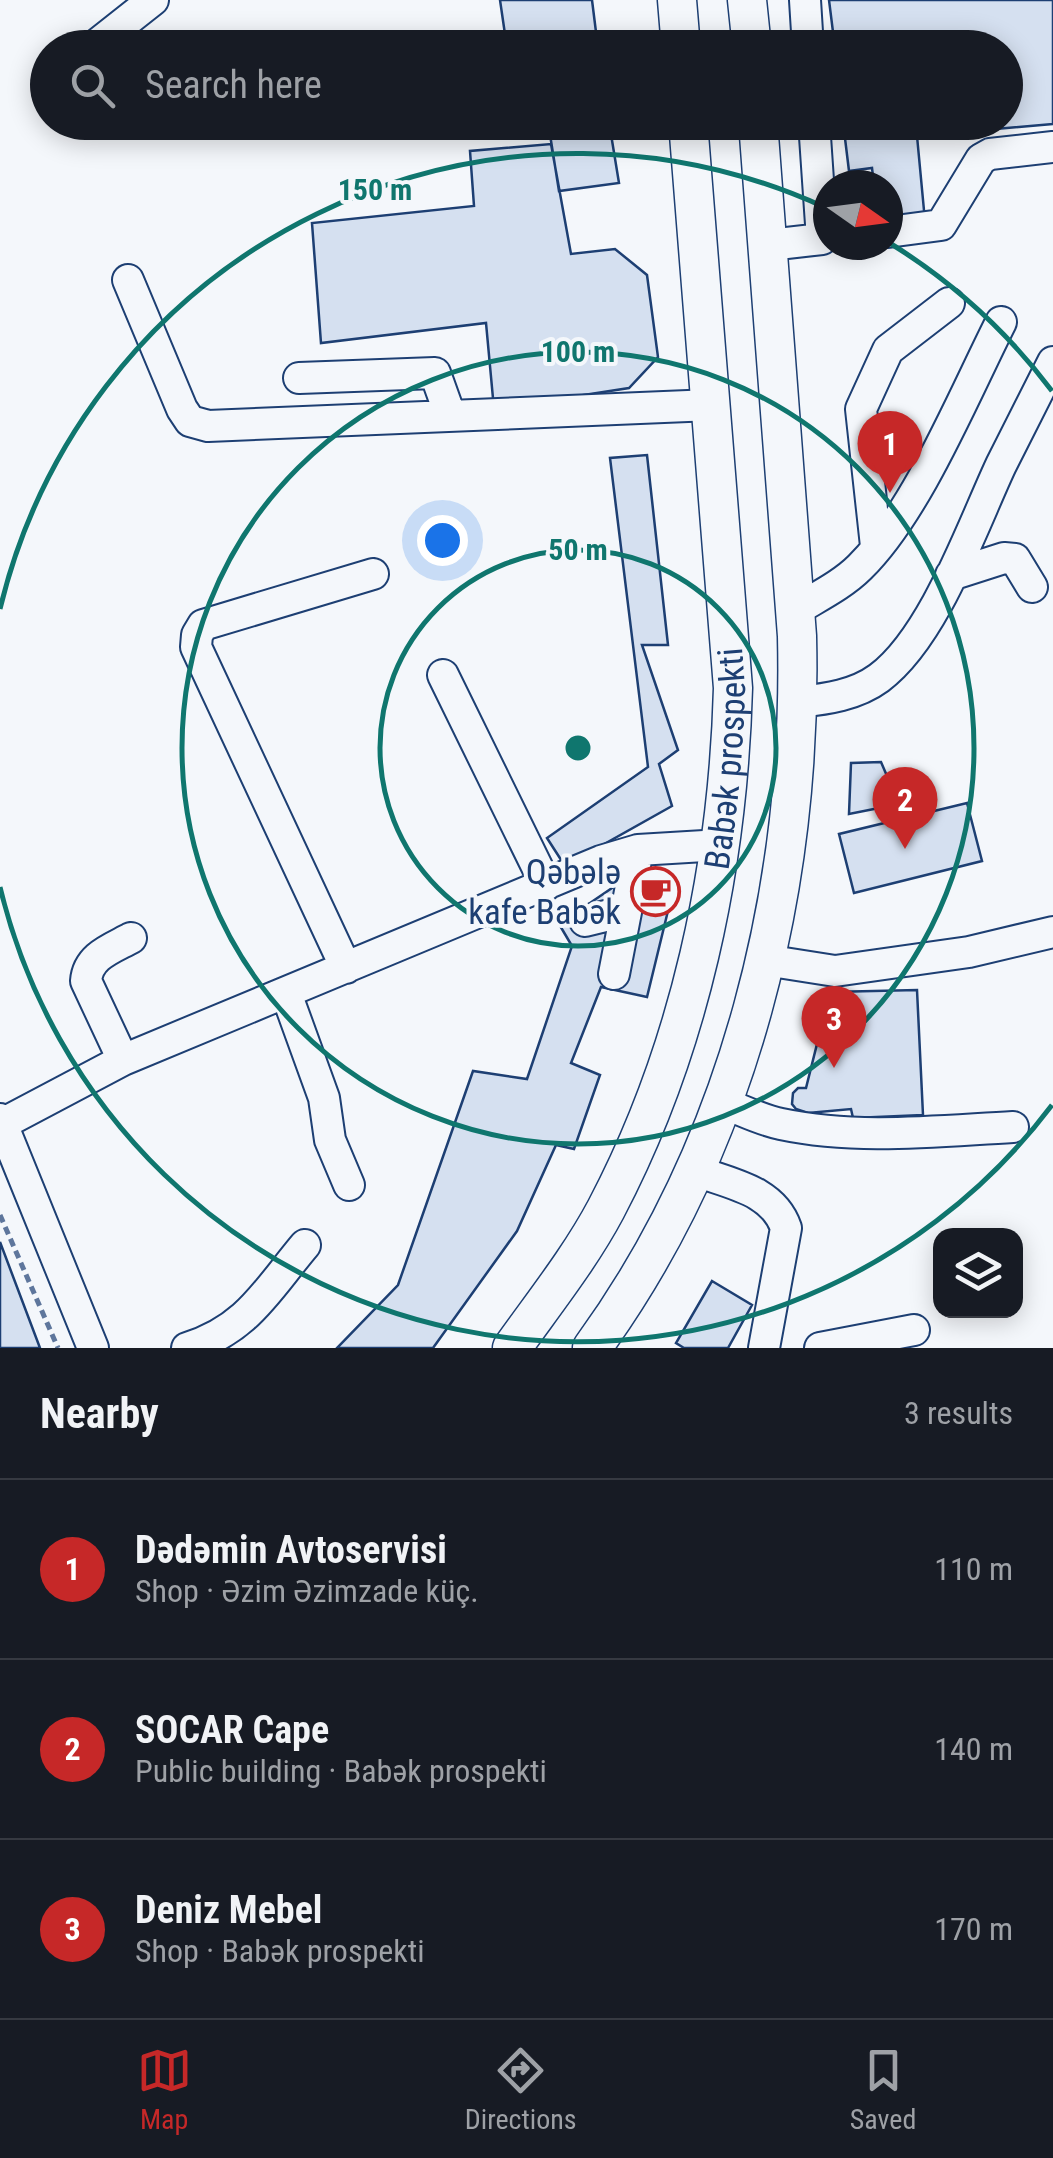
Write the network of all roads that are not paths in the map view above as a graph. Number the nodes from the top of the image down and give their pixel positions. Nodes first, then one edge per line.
1 (154, 0) edge
2 (677, 0) edge
3 (747, 0) edge
4 (805, 0) edge
5 (115, 30) edge
6 (680, 30) edge
7 (750, 30) edge
8 (807, 30) edge
9 (690, 140) edge
10 (760, 140) edge
11 (816, 140) edge
12 (1053, 147) edge
13 (819, 170) edge
14 (903, 230) edge
15 (813, 240) edge
16 (769, 245) junction
17 (128, 280) dead end
18 (949, 303) dead end
19 (1001, 322) dead end
20 (1053, 362) edge
21 (299, 378) dead end
22 (712, 404) junction
23 (450, 415) junction
24 (876, 546) junction
25 (373, 574) dead end
26 (951, 575) junction
27 (1032, 588) dead end
28 (796, 610) junction
29 (444, 675) dead end
30 (799, 702) junction
31 (721, 845) junction
32 (638, 850) junction
33 (546, 885) junction
34 (626, 911) junction
35 (585, 921) dead end
36 (1053, 932) edge
37 (131, 938) dead end
38 (766, 960) junction
39 (346, 968) junction
40 (614, 974) dead end
41 (286, 993) junction
42 (124, 1060) junction
43 (723, 1103) junction
44 (1, 1121) edge
45 (1013, 1127) dead end
46 (696, 1171) junction
47 (349, 1185) dead end
48 (305, 1245) dead end
49 (914, 1330) dead end
50 (94, 1348) edge
51 (188, 1348) edge
52 (512, 1348) edge
53 (592, 1348) edge
54 (764, 1348) edge
55 (820, 1348) edge

1 - 5 street
2 - 6 main road
3 - 7 main road
4 - 8 street
9 - 22 main road, Babək prospekti
10 - 16 main road, Babək prospekti
11 - 13 street
12 - 14 street
15 - 16 street
16 - 28 main road, Babək prospekti
17 - 23 street
18 - 24 street
19 - 24 street
20 - 26 street
21 - 23 street
22 - 23 street
22 - 31 main road, Babək prospekti
24 - 28 street
25 - 39 street
26 - 27 street
26 - 30 street
28 - 30 main road, Babək prospekti
29 - 33 street
30 - 38 main road, Babək prospekti
31 - 32 street
31 - 52 main road, Babək prospekti
32 - 33 street
32 - 34 street
33 - 39 street
34 - 35 street
34 - 40 street
36 - 38 street
37 - 42 street
38 - 43 main road, Babək prospekti
39 - 41 street
41 - 42 street
41 - 47 street
42 - 44 street
43 - 45 street
43 - 46 main road, Babək prospekti
44 - 50 street
46 - 53 main road, Babək prospekti
46 - 54 street
48 - 51 street
49 - 55 street

